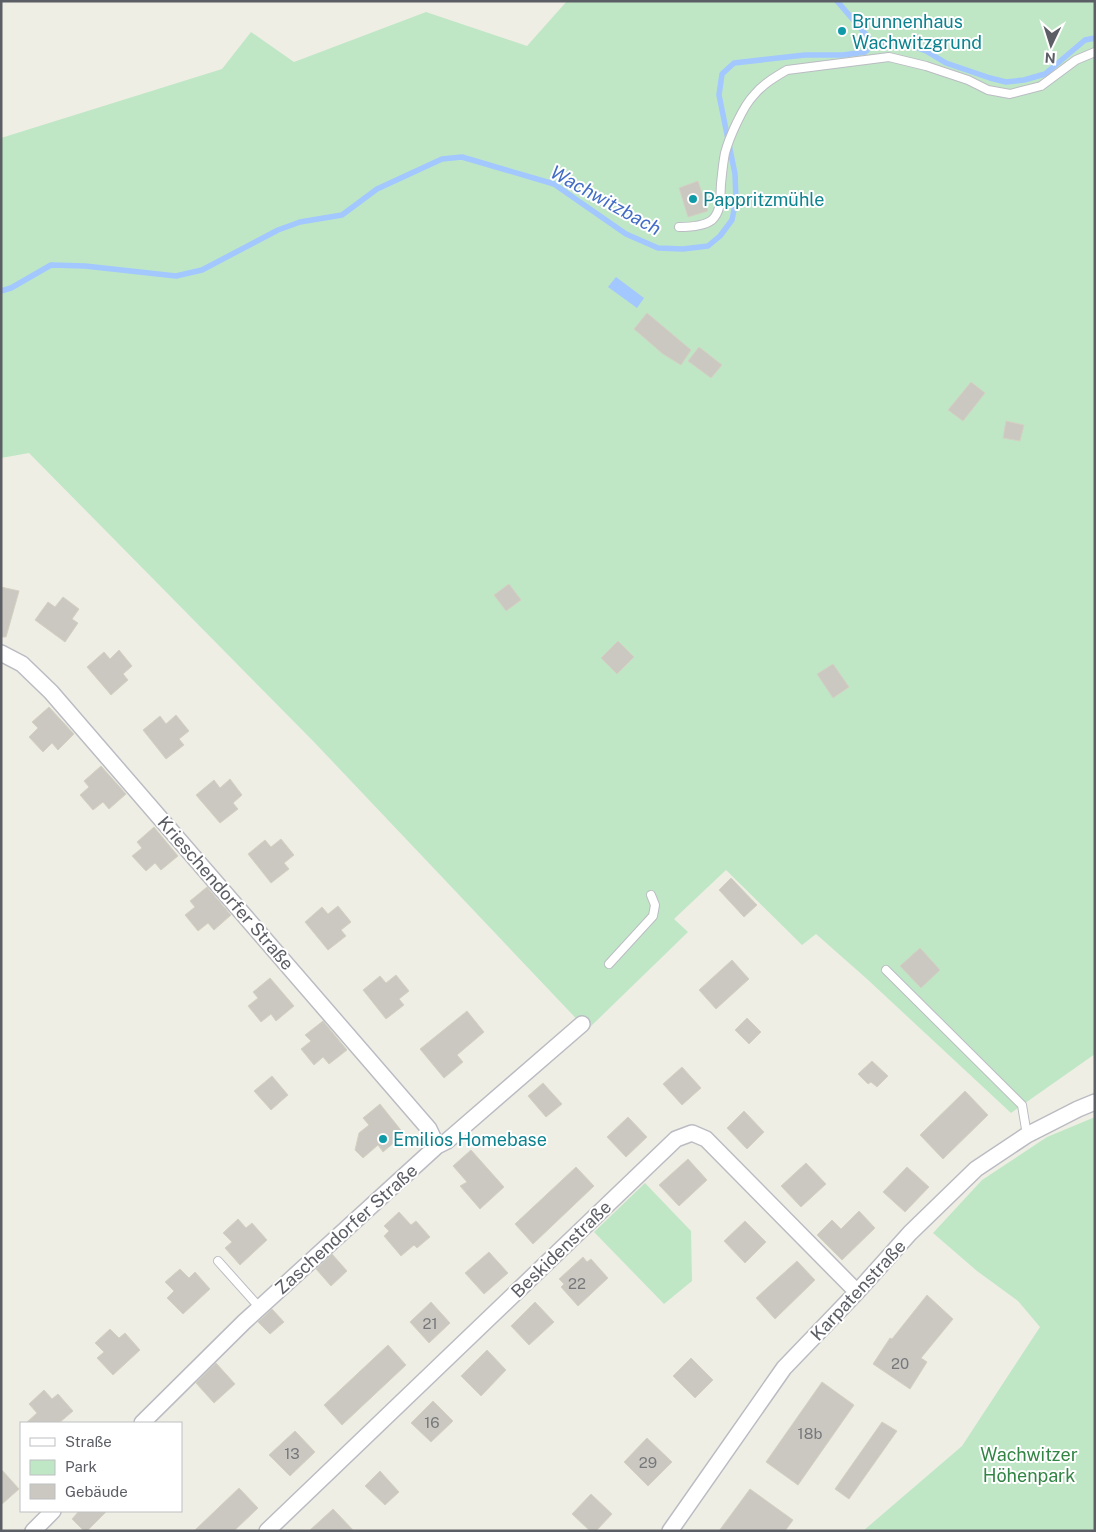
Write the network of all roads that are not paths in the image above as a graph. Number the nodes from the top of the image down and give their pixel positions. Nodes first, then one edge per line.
1 (1095, 52) edge
2 (679, 227) dead end
3 (1, 653) edge
4 (650, 895) dead end
5 (610, 964) dead end
6 (886, 970) dead end
7 (582, 1024) dead end
8 (1095, 1094) edge
9 (1095, 1102) edge
10 (1078, 1109) junction
11 (1027, 1136) junction
12 (437, 1146) junction
13 (218, 1261) dead end
14 (857, 1292) junction
15 (260, 1308) junction
16 (143, 1422) edge
17 (52, 1512) edge
18 (33, 1531) edge
19 (267, 1531) edge
20 (670, 1531) edge

1 - 2 lane
3 - 12 street, Krieschendorfer Straße
4 - 5 lane
6 - 11 lane
7 - 12 street, Zaschendorfer Straße
8 - 10 lane
9 - 10 street, Karpatenstraße
10 - 11 street, Karpatenstraße
11 - 14 street, Karpatenstraße
12 - 15 street, Zaschendorfer Straße
13 - 15 lane
14 - 19 street, Beskidenstraße
14 - 20 street, Karpatenstraße
15 - 16 street, Zaschendorfer Straße
17 - 18 street

